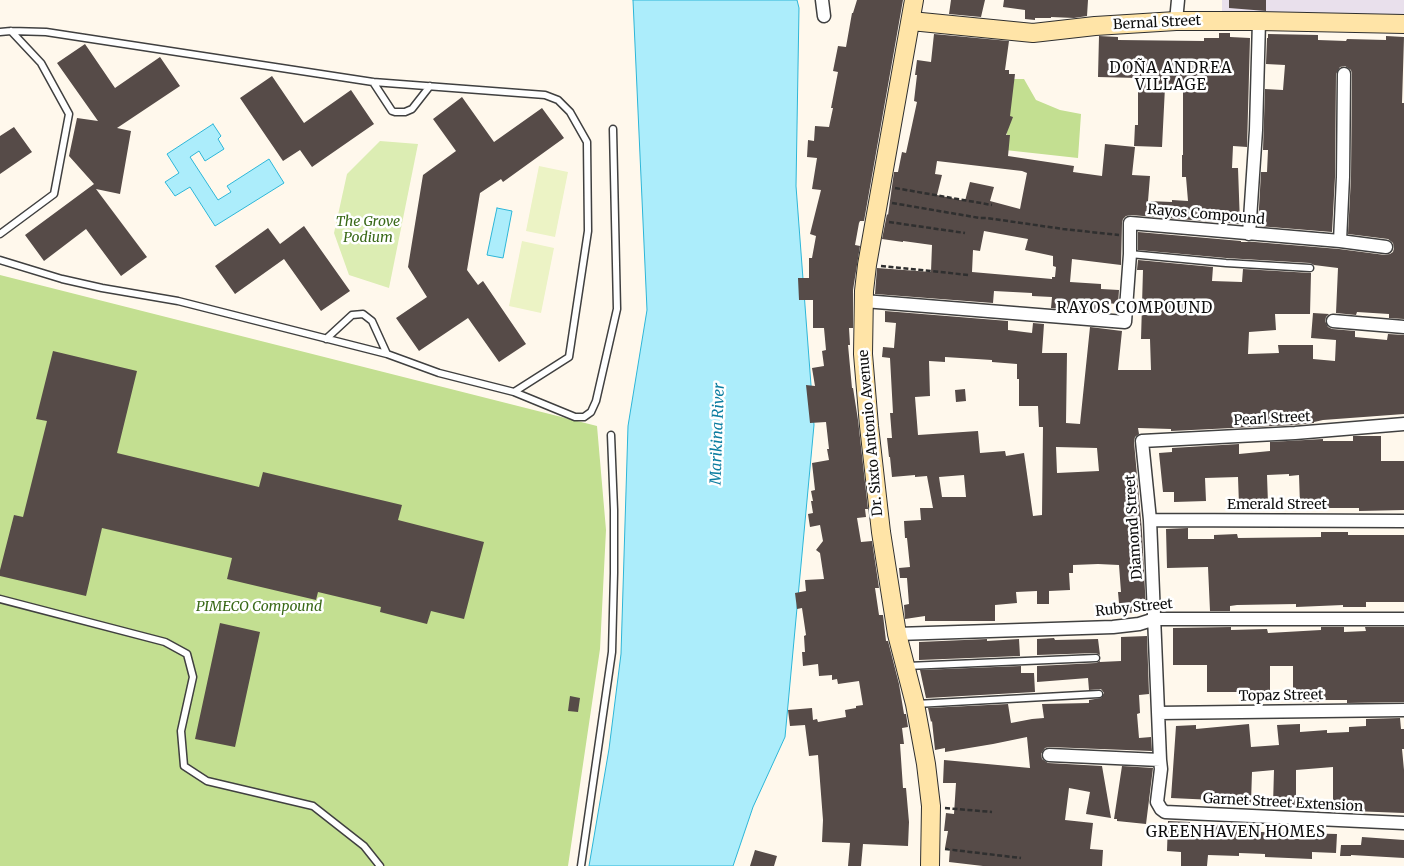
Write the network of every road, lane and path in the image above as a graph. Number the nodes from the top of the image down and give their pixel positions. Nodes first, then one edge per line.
1 (822, 0) edge
2 (914, 0) edge
3 (1178, 0) edge
4 (824, 16) dead end
5 (1176, 21) junction
6 (1259, 21) junction
7 (911, 22) junction
8 (1404, 24) edge
9 (11, 31) junction
10 (0, 32) edge
11 (1344, 74) dead end
12 (373, 82) junction
13 (430, 86) junction
14 (612, 129) dead end
15 (880, 193) junction
16 (992, 205) dead end
17 (880, 221) dead end
18 (965, 233) dead end
19 (0, 234) edge
20 (1250, 234) junction
21 (1125, 236) dead end
22 (1340, 241) junction
23 (1386, 247) dead end
24 (1130, 254) junction
25 (0, 260) edge
26 (867, 265) junction
27 (1310, 268) dead end
28 (969, 274) dead end
29 (864, 301) junction
30 (1334, 320) dead end
31 (1404, 327) edge
32 (326, 339) junction
33 (387, 354) junction
34 (514, 392) junction
35 (1404, 424) edge
36 (611, 435) dead end
37 (1142, 441) joint
38 (1150, 520) junction
39 (1404, 521) edge
40 (0, 599) edge
41 (1404, 618) edge
42 (1155, 619) junction
43 (897, 634) junction
44 (1096, 658) dead end
45 (905, 666) junction
46 (1099, 694) dead end
47 (915, 704) junction
48 (1404, 710) edge
49 (1158, 713) junction
50 (1049, 755) dead end
51 (1160, 760) junction
52 (931, 806) junction
53 (1161, 809) joint
54 (992, 812) dead end
55 (1404, 823) edge
56 (931, 847) junction
57 (1021, 858) dead end
58 (380, 866) edge
59 (581, 866) edge
60 (930, 866) edge

1 - 4 street
2 - 7 main road, Dr. Sixto Antonio Avenue
3 - 5 street
5 - 6 main road, Bernal Street
5 - 7 main road, Bernal Street
6 - 8 main road, Bernal Street
6 - 20 street
7 - 15 main road, Dr. Sixto Antonio Avenue
9 - 10 lane
9 - 12 lane
9 - 19 lane
11 - 22 street
12 - 13 lane
12 - 13 lane
13 - 34 lane
14 - 34 lane
15 - 16 path
15 - 21 path
15 - 26 main road, Dr. Sixto Antonio Avenue
17 - 18 path
20 - 22 street, Rayos Compound
20 - 24 street, Rayos Compound
22 - 23 street, Rayos Compound
24 - 27 lane
24 - 29 street, Rayos Compound
25 - 32 lane
26 - 28 path
26 - 29 main road, Dr. Sixto Antonio Avenue
29 - 43 main road, Dr. Sixto Antonio Avenue
30 - 31 street
32 - 33 lane
32 - 33 lane
33 - 34 lane
35 - 37 street, Pearl Street
36 - 59 lane
37 - 38 street, Diamond Street
38 - 39 street, Emerald Street
38 - 42 street, Diamond Street
40 - 58 lane
41 - 42 street, Ruby Street
42 - 43 street, Ruby Street
42 - 49 street, Diamond Street
43 - 45 main road, Dr. Sixto Antonio Avenue
44 - 45 lane
45 - 47 main road, Dr. Sixto Antonio Avenue
46 - 47 lane
47 - 52 main road, Dr. Sixto Antonio Avenue
48 - 49 street, Topaz Street
49 - 51 street, Diamond Street
50 - 51 street
51 - 53 street, Diamond Street
52 - 54 path
52 - 56 main road, Dr. Sixto Antonio Avenue
53 - 55 street, Garnet Street Extension
56 - 57 path
56 - 60 main road, Dr. Sixto Antonio Avenue

